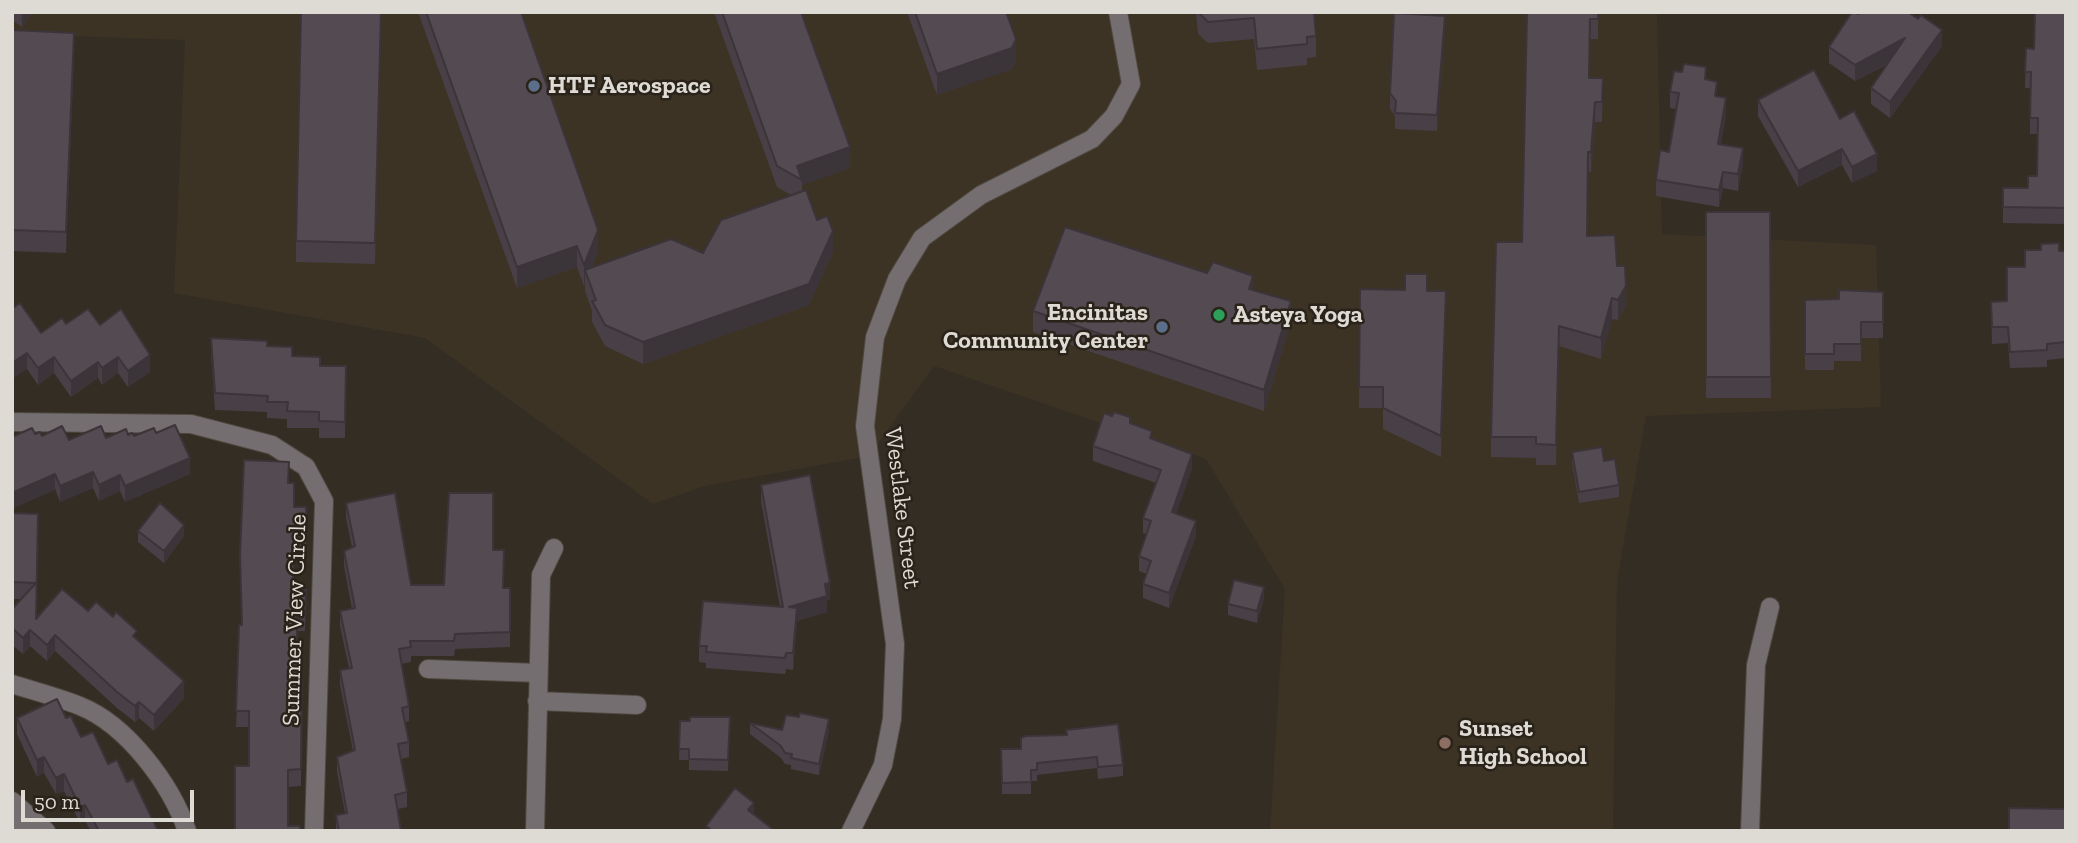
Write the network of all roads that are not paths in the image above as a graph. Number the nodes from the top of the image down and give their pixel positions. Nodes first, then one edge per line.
1 (1118, 12) edge
2 (12, 422) edge
3 (554, 548) dead end
4 (1770, 607) dead end
5 (428, 669) dead end
6 (538, 673) junction
7 (12, 684) edge
8 (537, 701) junction
9 (637, 705) dead end
10 (12, 801) edge
11 (12, 819) edge
12 (24, 831) edge
13 (46, 831) edge
14 (187, 831) edge
15 (314, 831) edge
16 (535, 831) edge
17 (851, 831) edge
18 (1750, 831) edge

1 - 17 street, Westlake Street
2 - 15 street, Summer View Circle
3 - 6 street
4 - 18 street
5 - 6 street
6 - 8 street
7 - 14 street
8 - 9 street
8 - 16 street
10 - 13 street
11 - 12 street

